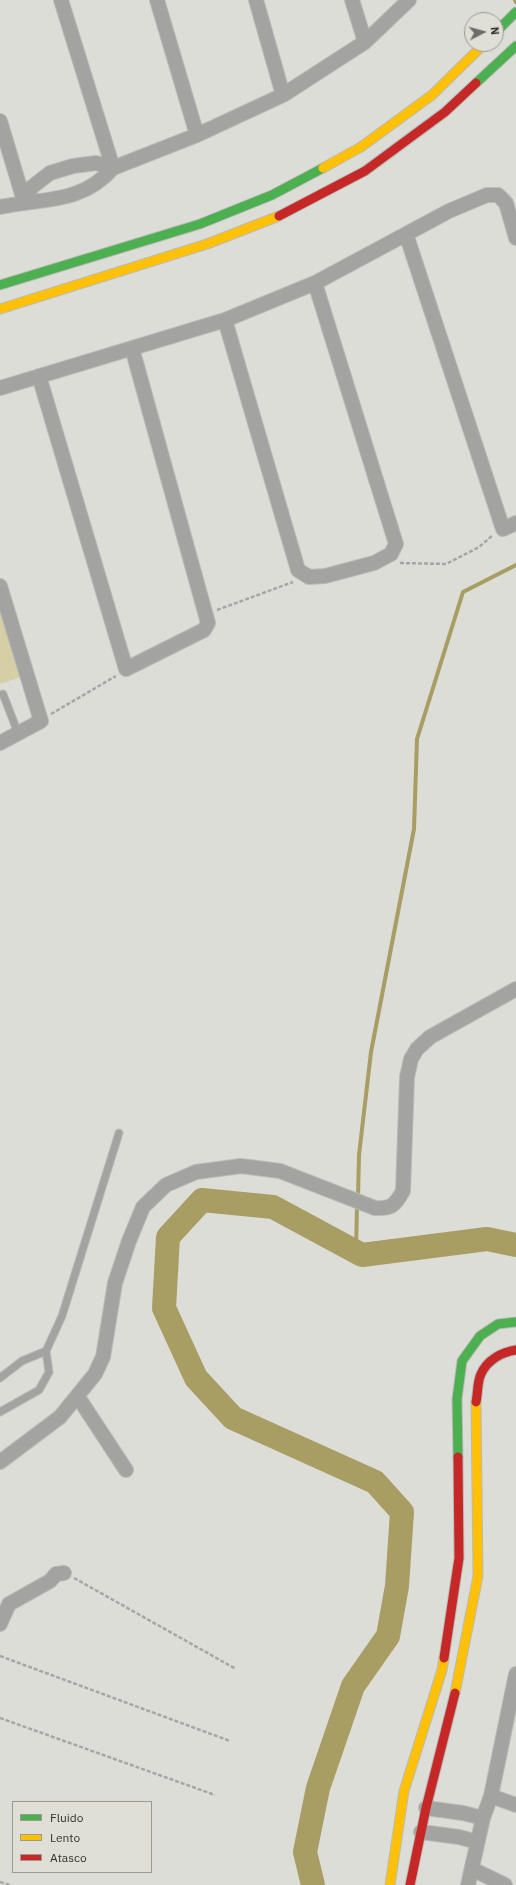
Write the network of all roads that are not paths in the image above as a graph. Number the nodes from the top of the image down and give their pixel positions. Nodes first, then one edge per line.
1 (61, 0) edge
2 (157, 0) edge
3 (256, 0) edge
4 (352, 0) edge
5 (409, 0) edge
6 (516, 12) edge
7 (504, 24) edge
8 (365, 42) junction
9 (516, 46) edge
10 (476, 52) edge
11 (283, 94) junction
12 (0, 121) edge
13 (197, 135) junction
14 (113, 168) junction
15 (24, 201) junction
16 (0, 206) edge
17 (406, 234) junction
18 (516, 238) edge
19 (315, 283) junction
20 (0, 285) edge
21 (0, 309) edge
22 (225, 320) junction
23 (132, 348) junction
24 (39, 376) junction
25 (0, 388) edge
26 (510, 526) edge
27 (0, 586) edge
28 (3, 694) dead end
29 (18, 733) junction
30 (0, 743) edge
31 (516, 988) edge
32 (119, 1133) dead end
33 (516, 1322) edge
34 (516, 1350) edge
35 (46, 1351) junction
36 (0, 1378) edge
37 (78, 1397) junction
38 (0, 1412) edge
39 (0, 1462) edge
40 (126, 1470) dead end
41 (64, 1573) road end
42 (1, 1617) edge
43 (442, 1670) junction
44 (516, 1674) edge
45 (459, 1678) junction
46 (511, 1725) edge
47 (491, 1796) junction
48 (516, 1805) edge
49 (426, 1808) junction
50 (483, 1818) junction
51 (421, 1832) junction
52 (477, 1842) junction
53 (472, 1869) junction
54 (390, 1885) edge
55 (410, 1885) edge
56 (468, 1885) edge
57 (505, 1885) edge

1 - 14 street
2 - 13 street
3 - 11 street
4 - 8 street
5 - 8 street
6 - 7 street
8 - 11 street
9 - 21 street
10 - 20 street
11 - 13 street
12 - 15 street
13 - 14 street
14 - 15 street
14 - 15 street
15 - 16 street
17 - 18 street
17 - 19 street
17 - 26 street
19 - 22 street
19 - 22 street
22 - 23 street
23 - 24 street
23 - 24 street
24 - 25 street
27 - 29 street
28 - 29 lane
29 - 30 street
31 - 37 street
32 - 35 lane
33 - 43 street
34 - 45 street
35 - 36 lane
35 - 38 lane
37 - 39 street
37 - 40 street
41 - 42 street
43 - 45 street
43 - 54 street
44 - 46 street
45 - 49 street
46 - 47 street
47 - 48 street
47 - 50 street
49 - 50 street
49 - 51 street
50 - 52 street
51 - 52 street
51 - 55 street
52 - 53 street
53 - 56 street
53 - 57 street

